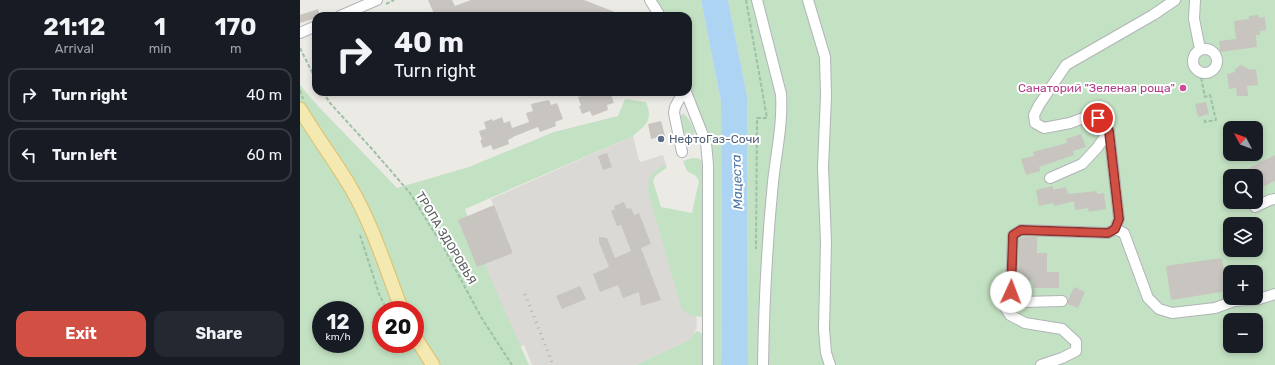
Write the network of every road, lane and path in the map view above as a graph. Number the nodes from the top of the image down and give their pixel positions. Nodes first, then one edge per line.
1 (376, 0) edge
2 (650, 0) edge
3 (746, 0) edge
4 (757, 0) edge
5 (808, 0) edge
6 (1175, 0) edge
7 (1195, 0) edge
8 (349, 12) edge
9 (658, 12) edge
10 (312, 28) edge
11 (300, 33) edge
12 (300, 48) edge
13 (1200, 49) junction
14 (312, 72) edge
15 (1200, 72) junction
16 (326, 96) edge
17 (682, 96) edge
18 (687, 96) edge
19 (300, 109) edge
20 (1204, 118) dead end
21 (1109, 131) junction
22 (682, 152) dead end
23 (1050, 178) dead end
24 (1275, 199) edge
25 (1263, 203) edge
26 (1115, 229) junction
27 (360, 235) dead end
28 (756, 253) dead end
29 (1275, 294) edge
30 (382, 301) edge
31 (398, 301) edge
32 (1022, 302) junction
33 (1062, 302) dead end
34 (424, 351) edge
35 (433, 365) edge
36 (512, 365) edge
37 (708, 365) edge
38 (763, 365) edge
39 (830, 365) edge
40 (1041, 365) edge

1 - 8 street
2 - 9 street
3 - 28 path
4 - 38 street
5 - 39 street
6 - 21 street
7 - 13 street
10 - 11 street
12 - 14 path
13 - 15 street
13 - 15 street
15 - 20 path
16 - 36 path, ТРОПА ЗДОРОВЬЯ
17 - 22 street
18 - 37 street
19 - 31 main road
21 - 23 street
21 - 26 street
24 - 25 street
26 - 29 street
26 - 32 street
27 - 30 path
32 - 33 street
32 - 40 street
34 - 35 main road

